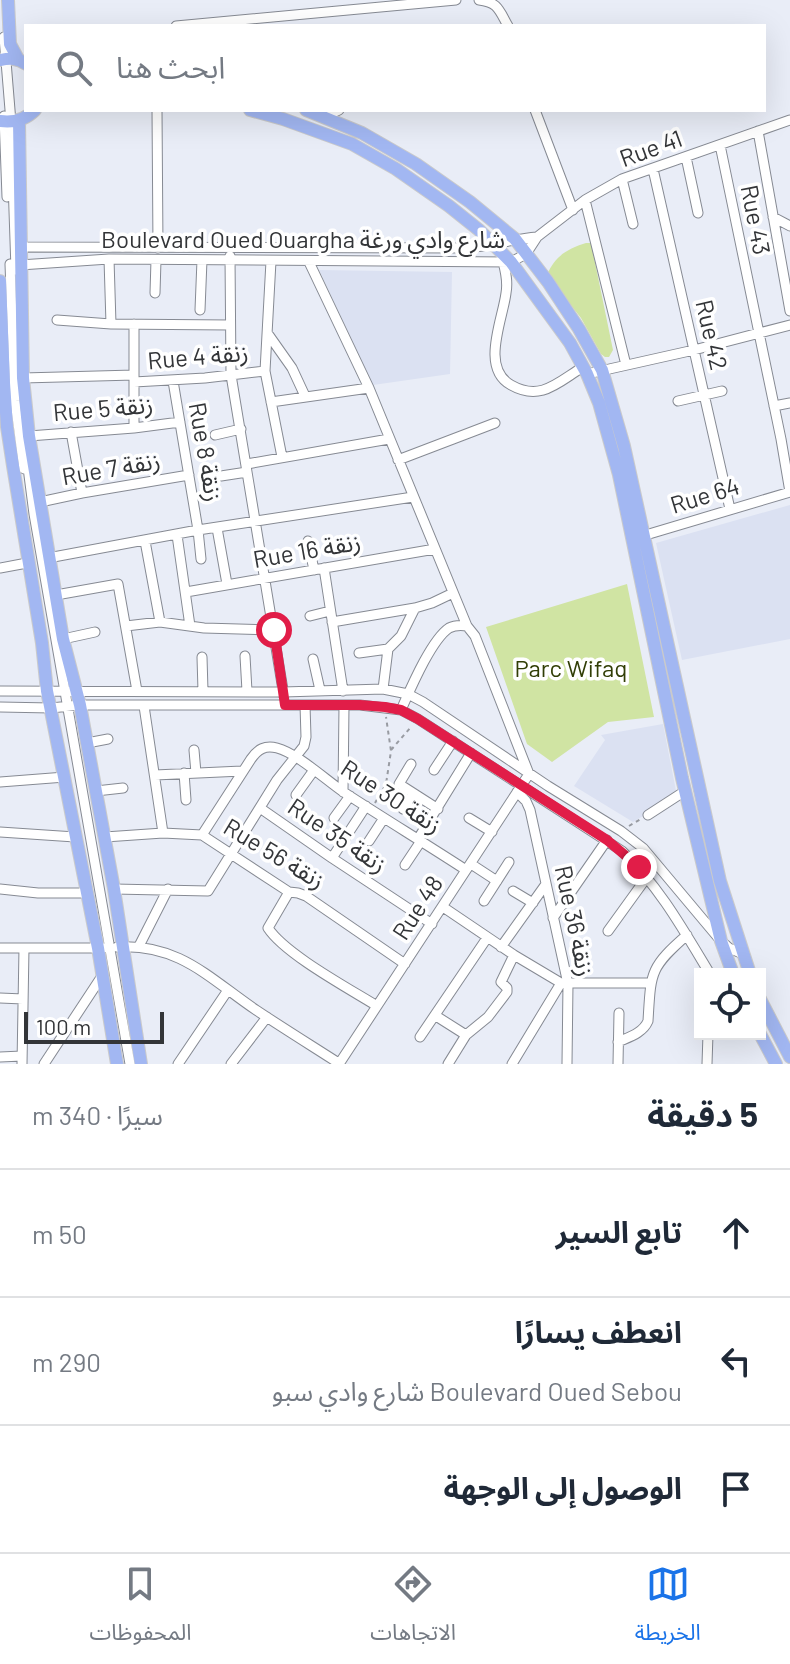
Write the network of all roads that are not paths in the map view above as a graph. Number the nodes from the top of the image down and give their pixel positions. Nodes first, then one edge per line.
1 (5, 0) edge
2 (456, 0) edge
3 (479, 0) edge
4 (198, 24) edge
5 (507, 24) edge
6 (0, 29) edge
7 (10, 60) edge
8 (33, 112) edge
9 (157, 112) edge
10 (257, 112) edge
11 (312, 112) edge
12 (334, 112) edge
13 (536, 112) edge
14 (325, 116) junction
15 (790, 120) edge
16 (8, 122) edge
17 (758, 131) junction
18 (720, 145) junction
19 (686, 157) junction
20 (653, 169) junction
21 (622, 179) junction
22 (585, 200) junction
23 (573, 210) junction
24 (698, 213) dead end
25 (773, 217) junction
26 (633, 224) dead end
27 (789, 224) edge
28 (537, 237) junction
29 (515, 239) junction
30 (495, 245) junction
31 (20, 247) junction
32 (158, 248) junction
33 (230, 248) junction
34 (526, 254) junction
35 (109, 259) junction
36 (156, 260) junction
37 (202, 260) junction
38 (230, 261) junction
39 (271, 261) junction
40 (309, 262) junction
41 (507, 262) junction
42 (20, 265) junction
43 (0, 281) edge
44 (155, 293) dead end
45 (200, 310) dead end
46 (790, 311) edge
47 (57, 320) dead end
48 (111, 324) junction
49 (134, 324) junction
50 (230, 325) junction
51 (790, 325) edge
52 (758, 333) junction
53 (268, 334) junction
54 (694, 350) junction
55 (626, 365) junction
56 (585, 370) junction
57 (602, 370) junction
58 (265, 371) junction
59 (231, 375) junction
60 (23, 378) junction
61 (134, 378) junction
62 (173, 381) junction
63 (2, 383) edge
64 (369, 388) junction
65 (722, 391) dead end
66 (704, 395) junction
67 (305, 396) junction
68 (678, 401) dead end
69 (271, 402) junction
70 (790, 403) edge
71 (774, 406) junction
72 (180, 422) junction
73 (495, 423) dead end
74 (134, 428) junction
75 (241, 429) junction
76 (71, 432) junction
77 (215, 435) dead end
78 (29, 436) junction
79 (785, 438) edge
80 (389, 439) junction
81 (282, 457) junction
82 (398, 460) junction
83 (6, 467) edge
84 (247, 468) junction
85 (189, 475) junction
86 (221, 476) dead end
87 (790, 492) edge
88 (82, 493) junction
89 (413, 497) junction
90 (40, 502) junction
91 (730, 509) junction
92 (255, 522) junction
93 (217, 528) junction
94 (198, 530) junction
95 (177, 535) junction
96 (638, 537) junction
97 (145, 541) junction
98 (308, 541) dead end
99 (435, 549) junction
100 (48, 558) junction
101 (201, 559) dead end
102 (27, 563) junction
103 (0, 568) edge
104 (319, 569) junction
105 (265, 579) junction
106 (227, 584) junction
107 (186, 592) junction
108 (453, 593) junction
109 (56, 595) junction
110 (415, 608) junction
111 (310, 616) dead end
112 (331, 617) junction
113 (160, 622) junction
114 (126, 626) junction
115 (190, 626) junction
116 (467, 626) junction
117 (274, 630) junction
118 (95, 632) dead end
119 (63, 639) junction
120 (388, 649) junction
121 (359, 653) dead end
122 (245, 656) dead end
123 (202, 657) dead end
124 (313, 659) dead end
125 (383, 689) junction
126 (320, 690) junction
127 (0, 691) edge
128 (62, 691) junction
129 (137, 691) junction
130 (203, 691) junction
131 (247, 691) junction
132 (343, 691) junction
133 (283, 692) junction
134 (408, 694) junction
135 (285, 705) junction
136 (305, 705) junction
137 (144, 706) junction
138 (344, 706) junction
139 (0, 707) edge
140 (65, 707) junction
141 (401, 710) junction
142 (686, 728) junction
143 (672, 731) junction
144 (108, 739) dead end
145 (453, 741) junction
146 (87, 743) junction
147 (194, 750) dead end
148 (471, 753) junction
149 (294, 757) junction
150 (411, 764) dead end
151 (314, 770) junction
152 (434, 770) dead end
153 (242, 771) junction
154 (184, 773) junction
155 (196, 773) junction
156 (529, 774) junction
157 (155, 775) junction
158 (65, 777) junction
159 (0, 782) edge
160 (123, 788) dead end
161 (699, 788) junction
162 (519, 789) junction
163 (96, 791) junction
164 (685, 791) junction
165 (413, 793) junction
166 (346, 794) junction
167 (296, 795) dead end
168 (186, 800) dead end
169 (260, 808) junction
170 (368, 808) junction
171 (403, 809) dead end
172 (438, 809) junction
173 (648, 815) road end
174 (334, 818) dead end
175 (384, 818) junction
176 (469, 818) dead end
177 (0, 832) edge
178 (492, 832) junction
179 (163, 833) junction
180 (202, 835) junction
181 (75, 837) junction
182 (105, 837) junction
183 (420, 840) junction
184 (607, 840) junction
185 (369, 841) dead end
186 (0, 842) edge
187 (232, 853) junction
188 (332, 858) junction
189 (509, 862) dead end
190 (405, 865) dead end
191 (468, 867) junction
192 (647, 877) junction
193 (497, 881) junction
194 (546, 884) junction
195 (0, 889) edge
196 (114, 889) junction
197 (168, 889) junction
198 (513, 891) dead end
199 (289, 892) junction
200 (87, 893) junction
201 (484, 901) dead end
202 (533, 903) junction
203 (443, 907) junction
204 (553, 918) junction
205 (432, 924) junction
206 (608, 931) dead end
207 (687, 935) junction
208 (487, 938) junction
209 (721, 941) junction
210 (139, 946) junction
211 (124, 947) junction
212 (501, 947) junction
213 (0, 948) edge
214 (24, 948) junction
215 (104, 948) junction
216 (743, 954) junction
217 (514, 955) junction
218 (405, 964) junction
219 (706, 968) edge
220 (731, 968) edge
221 (748, 968) edge
222 (102, 976) junction
223 (650, 983) junction
224 (564, 984) junction
225 (228, 990) junction
226 (0, 998) edge
227 (23, 999) junction
228 (377, 1006) junction
229 (766, 1011) edge
230 (619, 1013) dead end
231 (436, 1016) junction
232 (267, 1017) junction
233 (466, 1035) junction
234 (420, 1037) dead end
235 (708, 1040) edge
236 (763, 1040) edge
237 (618, 1042) junction
238 (0, 1057) edge
239 (790, 1057) edge
240 (22, 1060) edge
241 (44, 1064) edge
242 (117, 1064) edge
243 (127, 1064) edge
244 (141, 1064) edge
245 (178, 1064) edge
246 (231, 1064) edge
247 (340, 1064) edge
248 (448, 1064) edge
249 (512, 1064) edge
250 (567, 1064) edge
251 (618, 1064) edge
252 (707, 1064) edge
253 (776, 1064) edge

1 - 7 main road
2 - 4 street
3 - 5 street
6 - 7 street
7 - 16 street
8 - 16 main road
9 - 32 street
10 - 30 main road
11 - 14 main road
12 - 14 street
13 - 23 street
14 - 29 main road
15 - 17 street, Rue 41
16 - 31 main road
16 - 128 street
17 - 18 street, Rue 41
17 - 25 street
18 - 19 street, Rue 41
18 - 52 street, Rue 43
19 - 20 street, Rue 41
19 - 24 street
20 - 21 street, Rue 41
20 - 54 street, Rue 42
21 - 22 street, Rue 41
21 - 26 street
22 - 23 street, Rue 41
22 - 55 street
23 - 28 street, Rue 41
25 - 27 street
25 - 46 street
28 - 29 street, Boulevard Oued Ouargha شارع وادي ورغة
28 - 34 street, Boulevard Oued Ouargha شارع وادي ورغة
29 - 30 street, Boulevard Oued Ouargha شارع وادي ورغة
29 - 34 main road
30 - 33 street, Boulevard Oued Ouargha شارع وادي ورغة
30 - 41 main road
31 - 32 street, Boulevard Oued Ouargha شارع وادي ورغة
31 - 42 main road
32 - 33 street, Boulevard Oued Ouargha شارع وادي ورغة
33 - 38 street
34 - 41 street, Boulevard Oued Ouargha شارع وادي ورغة
34 - 57 main road
35 - 36 street, Boulevard Oued Ouargha شارع وادي ورغة
35 - 42 street, Boulevard Oued Ouargha شارع وادي ورغة
35 - 48 street
36 - 37 street, Boulevard Oued Ouargha شارع وادي ورغة
36 - 44 street
37 - 38 street, Boulevard Oued Ouargha شارع وادي ورغة
37 - 45 street
38 - 39 street, Boulevard Oued Ouargha شارع وادي ورغة
38 - 50 street
39 - 40 street, Boulevard Oued Ouargha شارع وادي ورغة
39 - 53 street
40 - 41 street, Boulevard Oued Ouargha شارع وادي ورغة
40 - 64 street
41 - 56 main road
41 - 56 street
42 - 60 main road
43 - 63 main road
47 - 48 street
48 - 49 street
49 - 50 street
49 - 61 street
50 - 59 street
51 - 52 street
52 - 54 street
52 - 71 street, Rue 43
53 - 58 street
53 - 67 street
54 - 55 street
54 - 66 street, Rue 42
55 - 57 street
56 - 57 street
56 - 96 main road
57 - 96 main road
58 - 59 street, Rue 4 زنقة
58 - 69 street
59 - 62 street, Rue 4 زنقة
59 - 75 street
60 - 61 street, Rue 4 زنقة
60 - 78 main road
61 - 62 street, Rue 4 زنقة
61 - 74 street
62 - 72 street, Rue 8 زنقة
63 - 83 main road
64 - 67 street
64 - 80 street
65 - 66 street
66 - 68 street
66 - 91 street, Rue 42
67 - 69 street
69 - 81 street
70 - 71 street
71 - 79 street, Rue 43
72 - 74 street, Rue 5 زنقة
72 - 85 street, Rue 8 زنقة
73 - 82 street
74 - 76 street, Rue 5 زنقة
75 - 77 street
75 - 84 street
76 - 78 street, Rue 5 زنقة
76 - 88 street
78 - 90 main road
79 - 87 street, Rue 43
80 - 81 street
80 - 82 street
81 - 84 street
82 - 89 street
83 - 102 main road
84 - 86 street
84 - 92 street
85 - 88 street, Rue 7 زنقة
85 - 94 street, Rue 8 زنقة
87 - 91 street, Rue 64
88 - 90 street, Rue 7 زنقة
89 - 92 street
89 - 99 street
90 - 100 main road
91 - 96 street, Rue 64
92 - 93 street
92 - 105 street
93 - 94 street
93 - 106 street
94 - 95 street
94 - 101 street, Rue 8 زنقة
95 - 97 street
95 - 107 street
96 - 142 main road
96 - 143 main road
97 - 100 street
97 - 113 street
98 - 104 street
99 - 104 street, Rue 16 زنقة
99 - 108 street
100 - 109 main road
102 - 103 street
102 - 128 main road
104 - 105 street, Rue 16 زنقة
104 - 112 street
105 - 106 street, Rue 16 زنقة
105 - 117 street
106 - 107 street, Rue 16 زنقة
107 - 115 street
108 - 110 street
108 - 116 street
109 - 114 street
109 - 119 main road
110 - 112 street
110 - 120 street
111 - 112 street
112 - 132 street
113 - 114 street
113 - 115 street
114 - 129 street
115 - 117 street
116 - 134 street
116 - 156 street
117 - 133 street
118 - 119 street
119 - 128 main road
120 - 121 street
120 - 125 street
122 - 131 street
123 - 130 street
124 - 126 street
125 - 132 street
125 - 134 street
126 - 132 street
126 - 133 street
127 - 128 street
128 - 129 street
128 - 140 main road
128 - 140 main road
129 - 130 street
130 - 131 street
131 - 133 street
133 - 135 street
134 - 141 street
134 - 156 street
135 - 136 street
135 - 137 street
136 - 138 street
136 - 149 street
137 - 140 street
137 - 157 street
138 - 141 street
138 - 166 street
139 - 140 street
140 - 146 main road
140 - 158 main road
140 - 215 street
141 - 145 street
142 - 143 main road
142 - 161 main road
143 - 164 main road
144 - 146 street
145 - 148 street
145 - 152 street
146 - 163 main road
147 - 155 street
148 - 162 street
148 - 172 street
149 - 151 street, Rue 30 زنقة
149 - 153 street
149 - 169 street
150 - 165 street
151 - 166 street, Rue 30 زنقة
151 - 167 street
153 - 155 street
153 - 180 street
154 - 155 street
154 - 157 street
154 - 168 street
156 - 162 street, Rue 48
156 - 209 street
157 - 179 street
158 - 159 street
158 - 181 main road
160 - 163 street
161 - 164 main road
161 - 216 main road
162 - 178 street, Rue 48
162 - 184 street
162 - 194 street, Rue 36 زنقة
163 - 182 main road
164 - 173 street
164 - 209 main road
165 - 171 street
165 - 172 street
166 - 170 street, Rue 30 زنقة
166 - 174 street
169 - 187 street
169 - 188 street, Rue 35 زنقة
170 - 175 street, Rue 30 زنقة
170 - 188 street
172 - 183 street
175 - 183 street, Rue 30 زنقة
175 - 185 street
176 - 178 street
177 - 181 street
177 - 186 street
178 - 191 street, Rue 48
179 - 180 street, Rue 56 زنقة
179 - 182 street, Rue 56 زنقة
180 - 187 street, Rue 56 زنقة
181 - 200 main road
182 - 196 main road
183 - 190 street
183 - 191 street, Rue 30 زنقة
184 - 192 street
184 - 204 street
187 - 197 street
187 - 199 street, Rue 56 زنقة
188 - 205 street, Rue 35 زنقة
189 - 193 street
191 - 193 street, Rue 30 زنقة
191 - 203 street, Rue 48
192 - 206 street
192 - 207 street
193 - 201 street
194 - 202 street
194 - 204 street, Rue 36 زنقة
195 - 200 street
196 - 197 street
196 - 211 main road
197 - 210 street
198 - 202 street
199 - 218 street, Rue 56 زنقة
199 - 228 street
200 - 215 main road
202 - 212 street
203 - 205 street, Rue 48
203 - 208 street
204 - 224 street, Rue 36 زنقة
205 - 218 street, Rue 48
207 - 219 street
207 - 223 street
208 - 212 street
208 - 231 street
209 - 216 street
209 - 220 main road
210 - 211 street
210 - 225 street
211 - 215 street
211 - 244 main road
212 - 217 street
213 - 214 street
214 - 215 street
214 - 227 street
215 - 222 main road
215 - 243 street
216 - 221 main road
217 - 224 street
217 - 233 street
218 - 228 street, Rue 48
222 - 241 street
222 - 242 main road
223 - 224 street
223 - 237 street
224 - 249 street
224 - 250 street, Rue 36 زنقة
225 - 232 street
225 - 245 street
226 - 227 street
227 - 240 street
228 - 247 street, Rue 48
229 - 239 main road
230 - 237 street
231 - 233 street
231 - 234 street
232 - 246 street
232 - 247 street
233 - 248 street
235 - 252 street
236 - 253 main road
237 - 251 street
238 - 240 street

